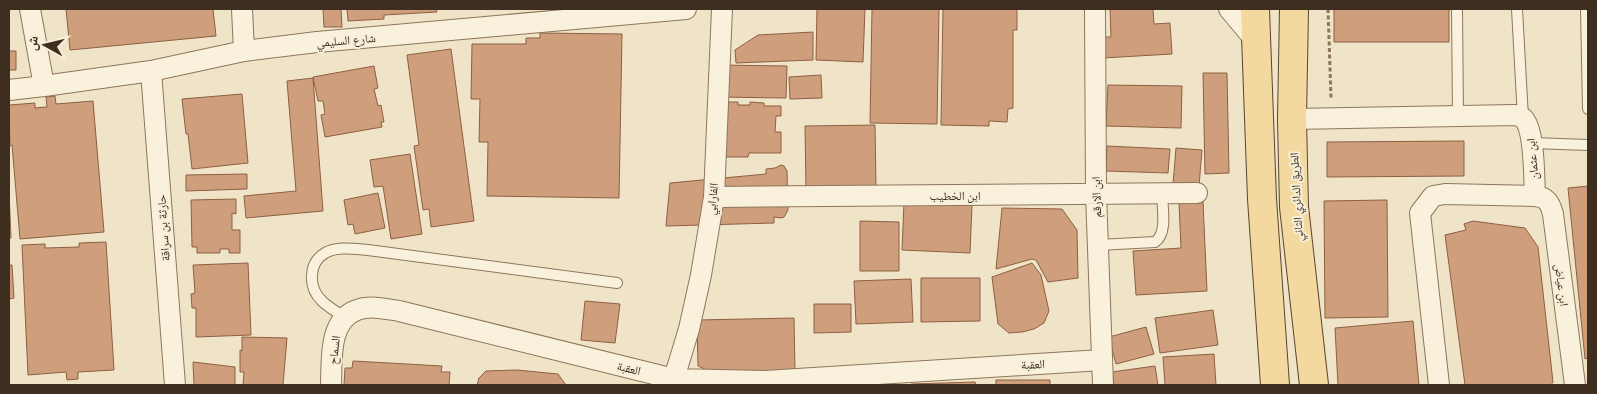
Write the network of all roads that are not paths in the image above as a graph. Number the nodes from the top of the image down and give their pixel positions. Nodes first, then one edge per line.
1 (30, 9) edge
2 (242, 9) edge
3 (686, 9) edge
4 (722, 9) edge
5 (1095, 9) edge
6 (1229, 9) edge
7 (1255, 9) edge
8 (1294, 9) edge
9 (1457, 9) edge
10 (1518, 9) edge
11 (1586, 9) edge
12 (1255, 40) junction
13 (244, 51) junction
14 (151, 71) junction
15 (44, 86) junction
16 (9, 90) edge
17 (1588, 109) edge
18 (1458, 115) junction
19 (1523, 118) junction
20 (1292, 119) junction
21 (1532, 143) junction
22 (1588, 145) edge
23 (1162, 193) junction
24 (1197, 193) dead end
25 (1096, 194) junction
26 (714, 196) junction
27 (1535, 196) junction
28 (1098, 244) junction
29 (617, 283) dead end
30 (344, 317) junction
31 (1102, 360) junction
32 (846, 380) edge
33 (673, 382) edge
34 (174, 385) edge
35 (331, 385) edge
36 (1103, 385) edge
37 (1275, 385) edge
38 (1314, 385) edge
39 (1439, 385) edge
40 (1575, 385) edge

1 - 15 street
2 - 13 street
3 - 13 street, شارع السليمي
4 - 26 street, الفارابي
5 - 25 street, ابن الارقم
6 - 12 street
7 - 12 main road
8 - 20 main road, الطريق الدائري الثاني
9 - 18 lane
10 - 19 lane
11 - 17 lane
12 - 37 main road
13 - 14 street, شارع السليمي
14 - 15 street, شارع السليمي
14 - 34 street, حارثة بن سراقة
15 - 16 street, شارع السليمي
18 - 19 street
18 - 20 street
19 - 21 street, ابن عثمان
20 - 38 main road, الطريق الدائري الثاني
21 - 22 lane
21 - 27 street, ابن عثمان
23 - 24 street, ابن الخطيب
23 - 25 street, ابن الخطيب
23 - 28 lane
25 - 26 street, ابن الخطيب
25 - 28 street, ابن الارقم
26 - 33 street, الفارابي
27 - 39 street, ابن عثمان
27 - 40 street, ابن عياض
28 - 31 street, ابن الارقم
29 - 30 lane
30 - 33 street, العقبة
30 - 35 street, السماح
31 - 32 street, العقبة
31 - 36 street, ابن الارقم
32 - 33 street, العقبة

